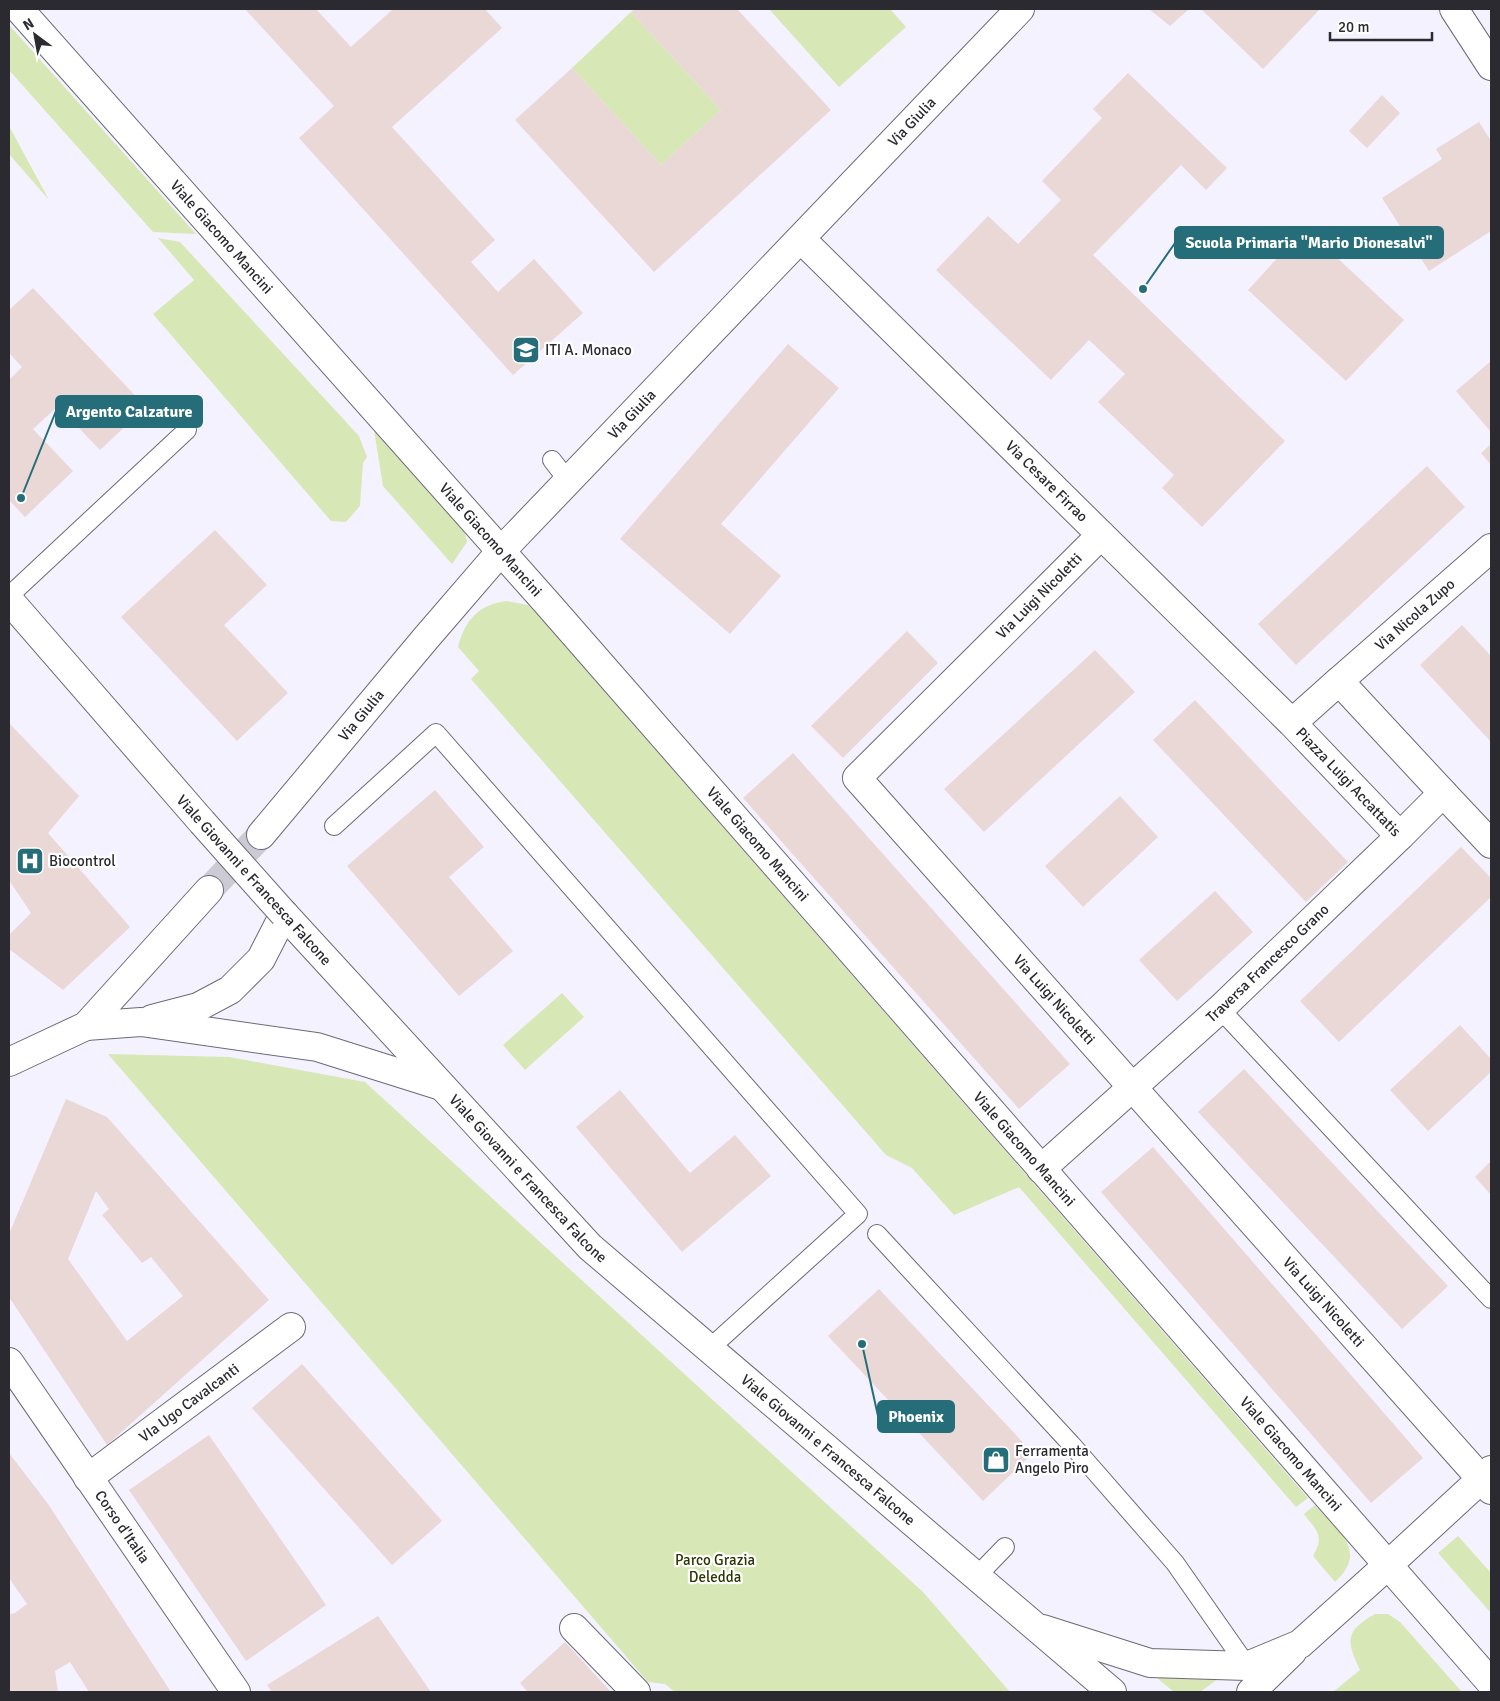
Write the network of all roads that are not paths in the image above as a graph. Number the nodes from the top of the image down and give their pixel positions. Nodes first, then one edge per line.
1 (19, 9) edge
2 (1020, 9) edge
3 (1454, 9) edge
4 (1483, 36) edge
5 (1491, 66) edge
6 (801, 239) junction
7 (187, 430) dead end
8 (552, 460) dead end
9 (569, 482) junction
10 (1100, 535) junction
11 (1491, 548) edge
12 (501, 551) junction
13 (9, 596) edge
14 (9, 600) edge
15 (1339, 681) junction
16 (1292, 723) junction
17 (1443, 793) junction
18 (334, 826) dead end
19 (261, 835) tunnel mouth
20 (1400, 836) junction
21 (1491, 844) edge
22 (209, 890) tunnel mouth
23 (284, 914) junction
24 (1220, 1009) junction
25 (141, 1022) junction
26 (86, 1026) junction
27 (9, 1062) edge
28 (441, 1086) junction
29 (1134, 1088) junction
30 (1041, 1169) junction
31 (877, 1234) dead end
32 (1491, 1299) edge
33 (291, 1327) dead end
34 (709, 1349) junction
35 (9, 1362) edge
36 (88, 1478) junction
37 (1488, 1480) edge
38 (1005, 1547) dead end
39 (1388, 1565) junction
40 (975, 1578) junction
41 (1030, 1625) junction
42 (574, 1628) dead end
43 (1300, 1644) junction
44 (1247, 1666) junction
45 (1491, 1683) edge
46 (236, 1692) edge
47 (636, 1692) edge
48 (1112, 1692) edge
49 (1251, 1692) edge

1 - 12 street, Viale Giacomo Mancini
2 - 6 street, Via Giulia
3 - 4 street
4 - 5 street
6 - 9 street, Via Giulia
6 - 10 street, Via Cesare Firrao
7 - 13 lane
8 - 9 lane
9 - 12 street, Via Giulia
10 - 16 street, Via Cesare Firrao
10 - 29 street, Via Luigi Nicoletti
11 - 15 street, Via Nicola Zupo
12 - 19 street, Via Giulia
12 - 30 street, Viale Giacomo Mancini
14 - 23 street, Viale Giovanni e Francesca Falcone, bridge
15 - 16 street, Piazza Luigi Accattatis
15 - 17 street
16 - 20 street, Piazza Luigi Accattatis
17 - 20 street, Piazza Luigi Accattatis
17 - 21 street
18 - 34 lane
20 - 24 street, Traversa Francesco Grano
22 - 26 street
23 - 25 street
23 - 28 street, Viale Giovanni e Francesca Falcone
24 - 29 street, Traversa Francesco Grano
24 - 32 lane
25 - 26 street
25 - 28 street
26 - 27 street
28 - 34 street, Viale Giovanni e Francesca Falcone
29 - 30 street, Traversa Francesco Grano
29 - 37 street, Via Luigi Nicoletti
30 - 39 street, Viale Giacomo Mancini
31 - 44 lane
33 - 36 street, VIa Ugo Cavalcanti
34 - 40 street, Viale Giovanni e Francesca Falcone
35 - 36 street, Corso d'Italia
36 - 46 street, Corso d'Italia
37 - 39 street
38 - 40 lane
39 - 43 street
39 - 45 street, Viale Giacomo Mancini
40 - 41 street, Viale Giovanni e Francesca Falcone
41 - 44 street
41 - 48 street, Viale Giovanni e Francesca Falcone
42 - 47 street
43 - 44 street
43 - 49 street

